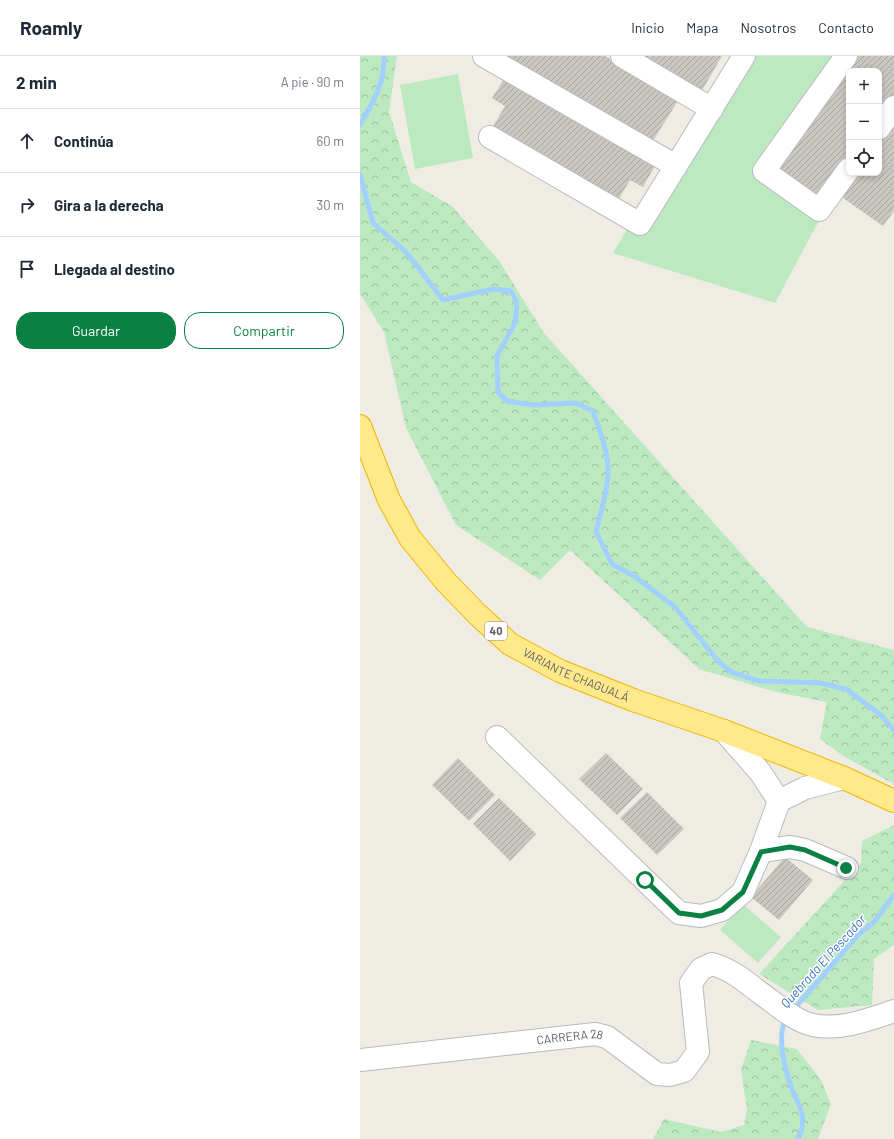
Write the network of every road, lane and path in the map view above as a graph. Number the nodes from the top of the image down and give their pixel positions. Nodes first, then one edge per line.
1 (484, 56) edge
2 (622, 56) edge
3 (744, 56) edge
4 (846, 56) edge
5 (894, 107) edge
6 (712, 108) junction
7 (882, 124) edge
8 (490, 137) dead end
9 (676, 166) junction
10 (846, 173) edge
11 (360, 426) edge
12 (724, 731) junction
13 (497, 737) dead end
14 (844, 778) junction
15 (780, 801) junction
16 (894, 801) edge
17 (761, 852) junction
18 (846, 868) dead end
19 (894, 1011) edge
20 (360, 1060) edge

1 - 9 street
2 - 6 street
3 - 6 street
4 - 10 street
5 - 7 street
6 - 9 street
8 - 9 street
11 - 12 highway, VARIANTE CHAGUALÁ / 40
12 - 14 highway, VARIANTE CHAGUALÁ / 40
12 - 15 street
13 - 17 street
14 - 15 street
14 - 16 highway, VARIANTE CHAGUALÁ / 40
15 - 17 street
17 - 18 street
19 - 20 street, CARRERA 28

